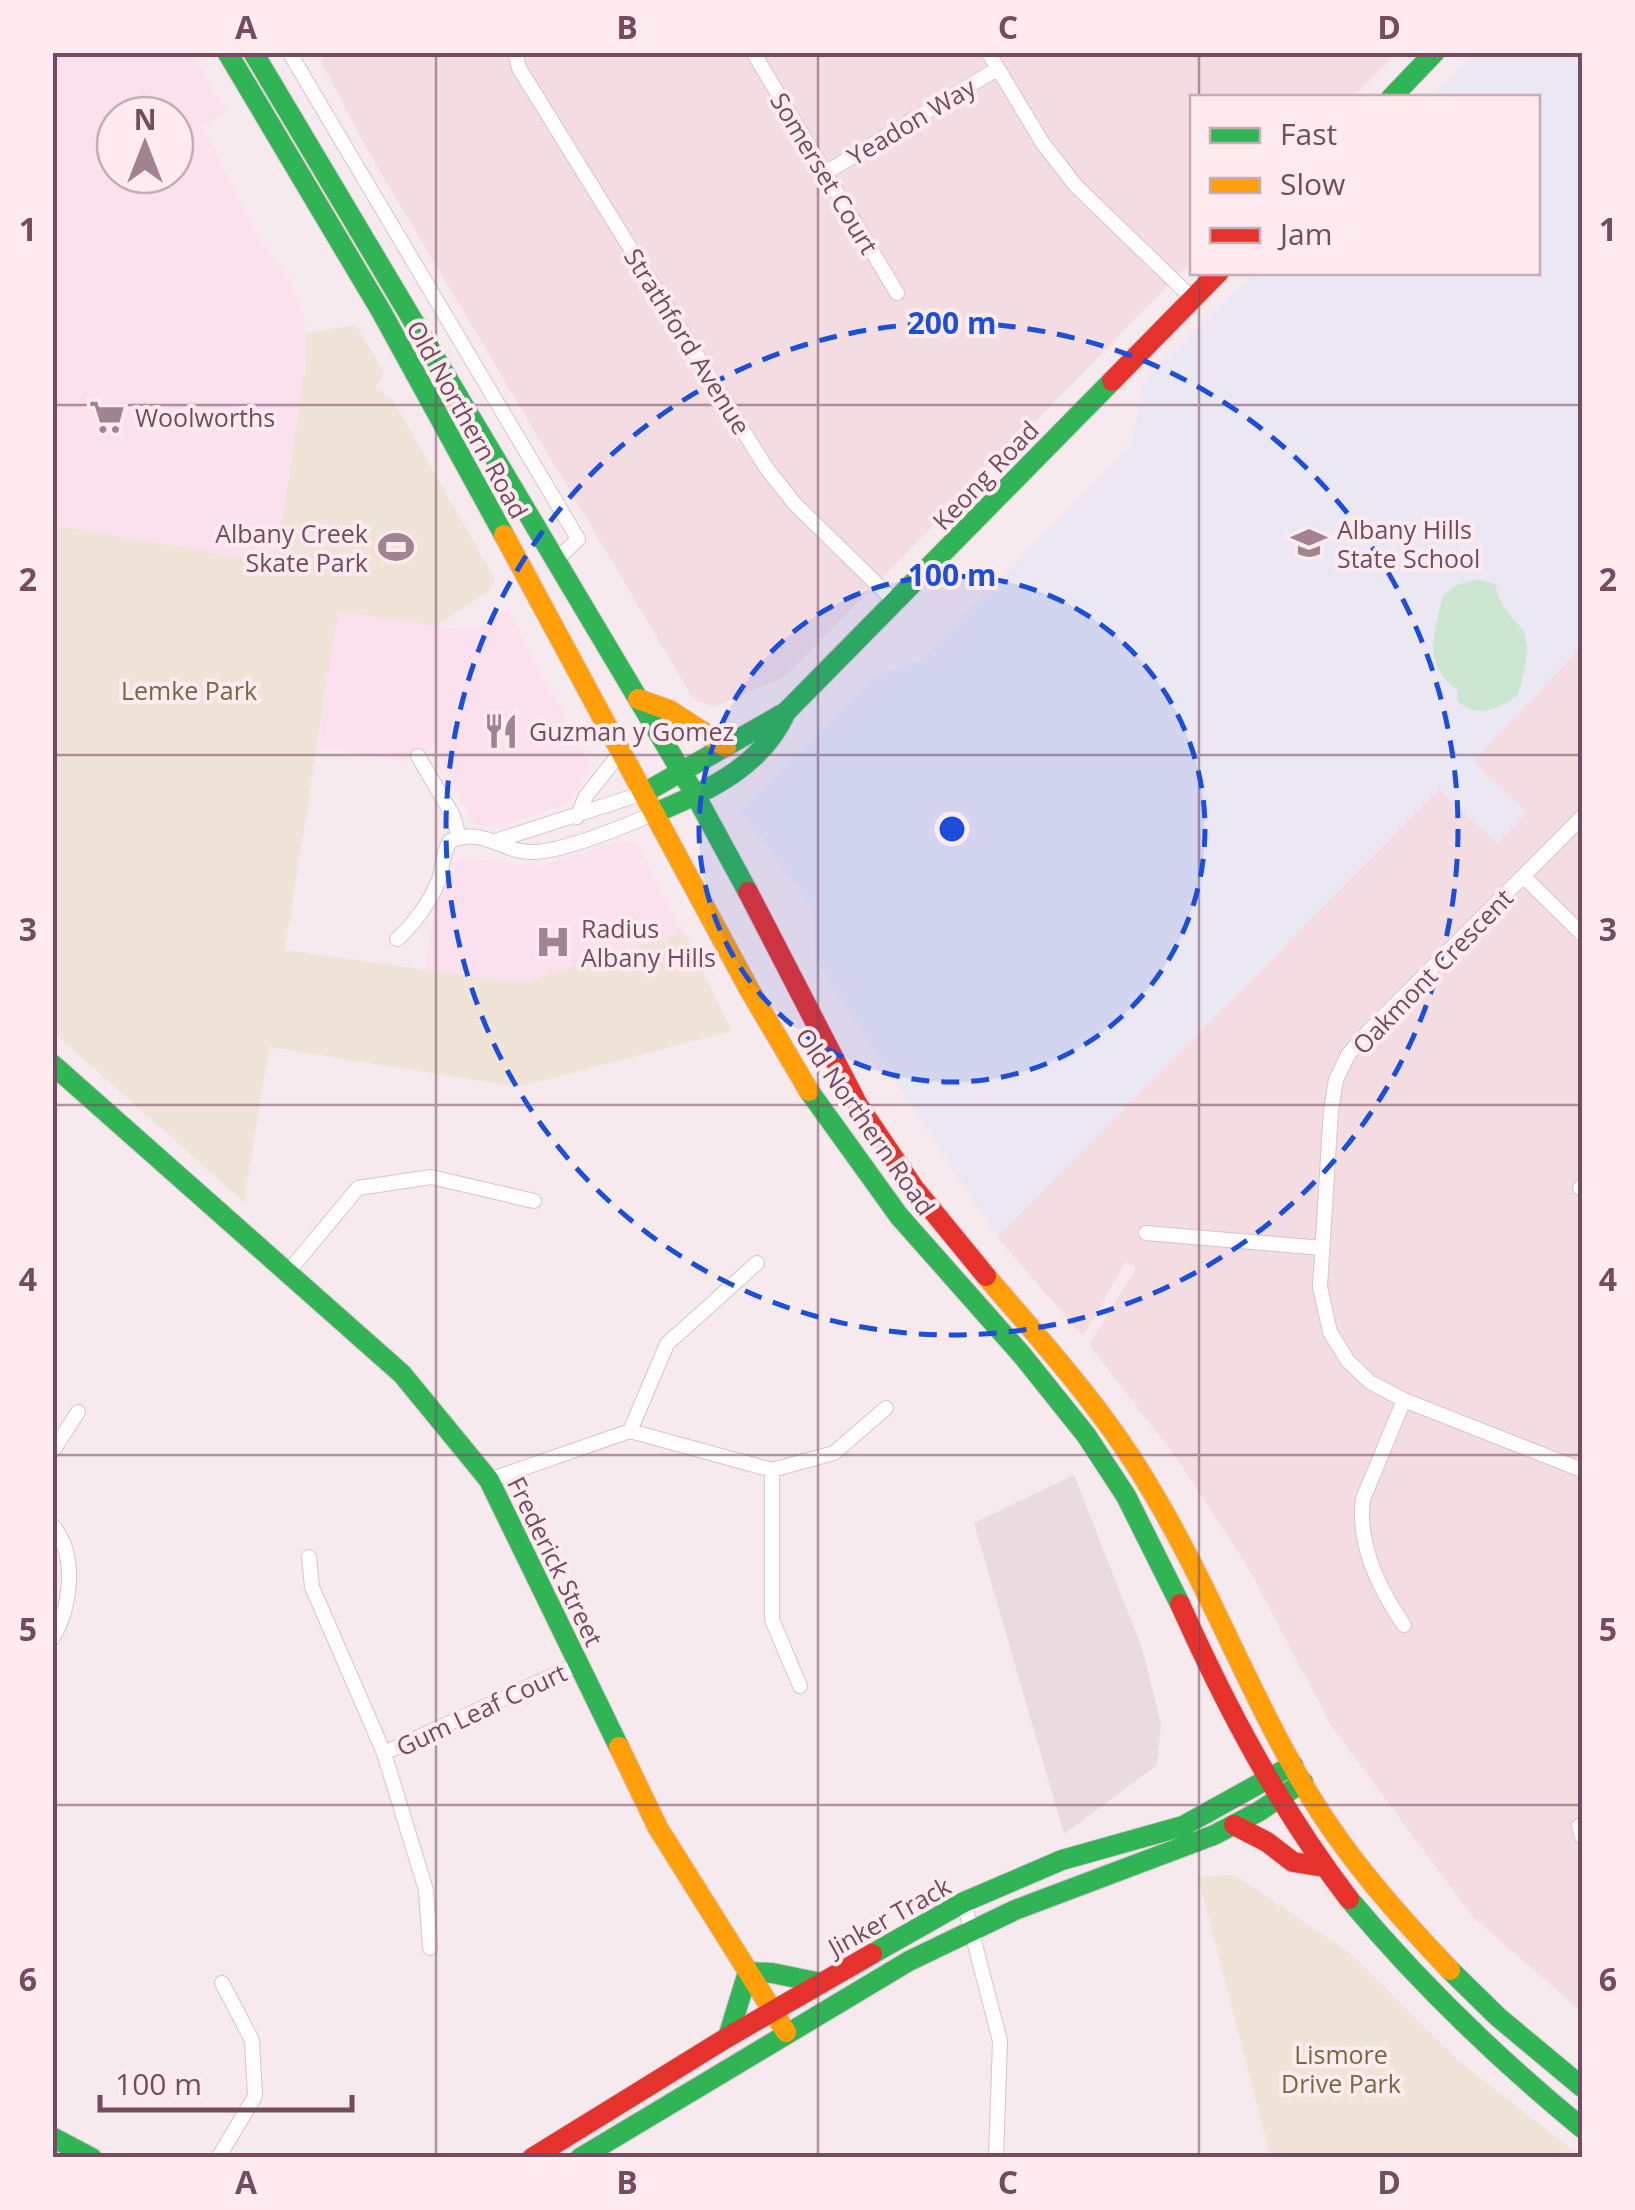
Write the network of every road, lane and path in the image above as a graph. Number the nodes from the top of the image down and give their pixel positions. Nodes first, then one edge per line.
1 (227, 52) edge
2 (253, 52) edge
3 (288, 52) edge
4 (515, 52) edge
5 (753, 52) edge
6 (988, 52) edge
7 (1434, 52) edge
8 (998, 69) junction
9 (1394, 95) edge
10 (825, 173) junction
11 (1216, 275) edge
12 (898, 293) dead end
13 (1192, 299) junction
14 (555, 561) junction
15 (897, 604) junction
16 (638, 699) junction
17 (786, 712) junction
18 (726, 748) junction
19 (621, 752) junction
20 (418, 756) dead end
21 (682, 773) junction
22 (644, 792) junction
23 (695, 795) junction
24 (655, 813) junction
25 (577, 817) junction
26 (1582, 817) edge
27 (459, 838) junction
28 (498, 840) junction
29 (1524, 876) junction
30 (1582, 934) edge
31 (397, 939) dead end
32 (52, 1064) edge
33 (534, 1201) dead end
34 (1146, 1233) dead end
35 (1322, 1248) junction
36 (757, 1263) dead end
37 (289, 1271) junction
38 (1404, 1400) junction
39 (886, 1408) dead end
40 (78, 1412) dead end
41 (630, 1431) junction
42 (52, 1452) edge
43 (772, 1470) junction
44 (1582, 1470) edge
45 (490, 1480) junction
46 (52, 1525) edge
47 (309, 1557) dead end
48 (1404, 1624) dead end
49 (52, 1639) edge
50 (578, 1664) junction
51 (800, 1686) dead end
52 (384, 1754) junction
53 (1298, 1774) junction
54 (1274, 1789) junction
55 (1234, 1826) junction
56 (1324, 1866) junction
57 (964, 1902) junction
58 (971, 1930) junction
59 (430, 1948) dead end
60 (748, 1972) junction
61 (222, 1982) dead end
62 (821, 1982) junction
63 (774, 2011) junction
64 (786, 2032) junction
65 (728, 2037) junction
66 (1582, 2087) edge
67 (1582, 2128) edge
68 (52, 2137) edge
69 (92, 2158) edge
70 (218, 2158) edge
71 (532, 2158) edge
72 (580, 2158) edge
73 (996, 2158) edge

1 - 19 main road, Old Northern Road
2 - 14 main road, Old Northern Road
3 - 14 street, Old Northern Road
4 - 15 street, Strathford Avenue
5 - 10 street, Somerset Court
6 - 8 street
7 - 9 main road
8 - 10 street, Yeadon Way
8 - 13 street
10 - 12 street, Somerset Court
11 - 13 main road, Keong Road
13 - 15 main road, Keong Road
14 - 16 main road, Old Northern Road
15 - 17 main road, Keong Road
16 - 18 main road
16 - 21 main road, Old Northern Road
17 - 18 main road, Keong Road
17 - 23 main road, Keong Road
18 - 21 main road, Keong Road
19 - 22 main road, Old Northern Road
19 - 25 street
20 - 27 street
21 - 22 main road, Keong Road
21 - 23 main road, Old Northern Road
22 - 24 main road, Old Northern Road
22 - 25 street
23 - 24 main road, Keong Road
23 - 53 main road, Old Northern Road
24 - 28 street
24 - 54 main road, Old Northern Road
25 - 28 street
26 - 29 street, Oakmont Crescent
27 - 28 street
27 - 31 street
29 - 30 street
29 - 35 street, Oakmont Crescent
32 - 37 main road, Frederick Street
33 - 37 street
34 - 35 street
35 - 38 street, Oakmont Crescent
36 - 41 street
37 - 45 main road, Frederick Street
38 - 44 street, Oakmont Crescent
38 - 48 street
39 - 43 street
40 - 42 street
41 - 43 street
41 - 45 street
43 - 51 street
45 - 50 main road, Frederick Street
46 - 49 street
47 - 52 street, Gum Leaf Court
50 - 52 street, Gum Leaf Court
50 - 60 main road, Frederick Street
52 - 59 street, Gum Leaf Court
53 - 54 main road, Jinker Track
53 - 66 main road, Old Northern Road
54 - 55 main road, Jinker Track
54 - 56 main road, Old Northern Road
54 - 57 main road, Jinker Track
55 - 56 main road
55 - 58 main road, Jinker Track
56 - 67 main road, Old Northern Road
57 - 58 street
57 - 62 main road, Jinker Track
58 - 64 main road, Jinker Track
58 - 73 street
60 - 62 main road
60 - 63 main road, Frederick Street
60 - 65 main road
61 - 70 street
62 - 63 main road, Jinker Track
63 - 64 main road, Frederick Street
63 - 65 main road, Jinker Track
64 - 72 main road, Jinker Track
65 - 71 main road, Jinker Track
68 - 69 main road

